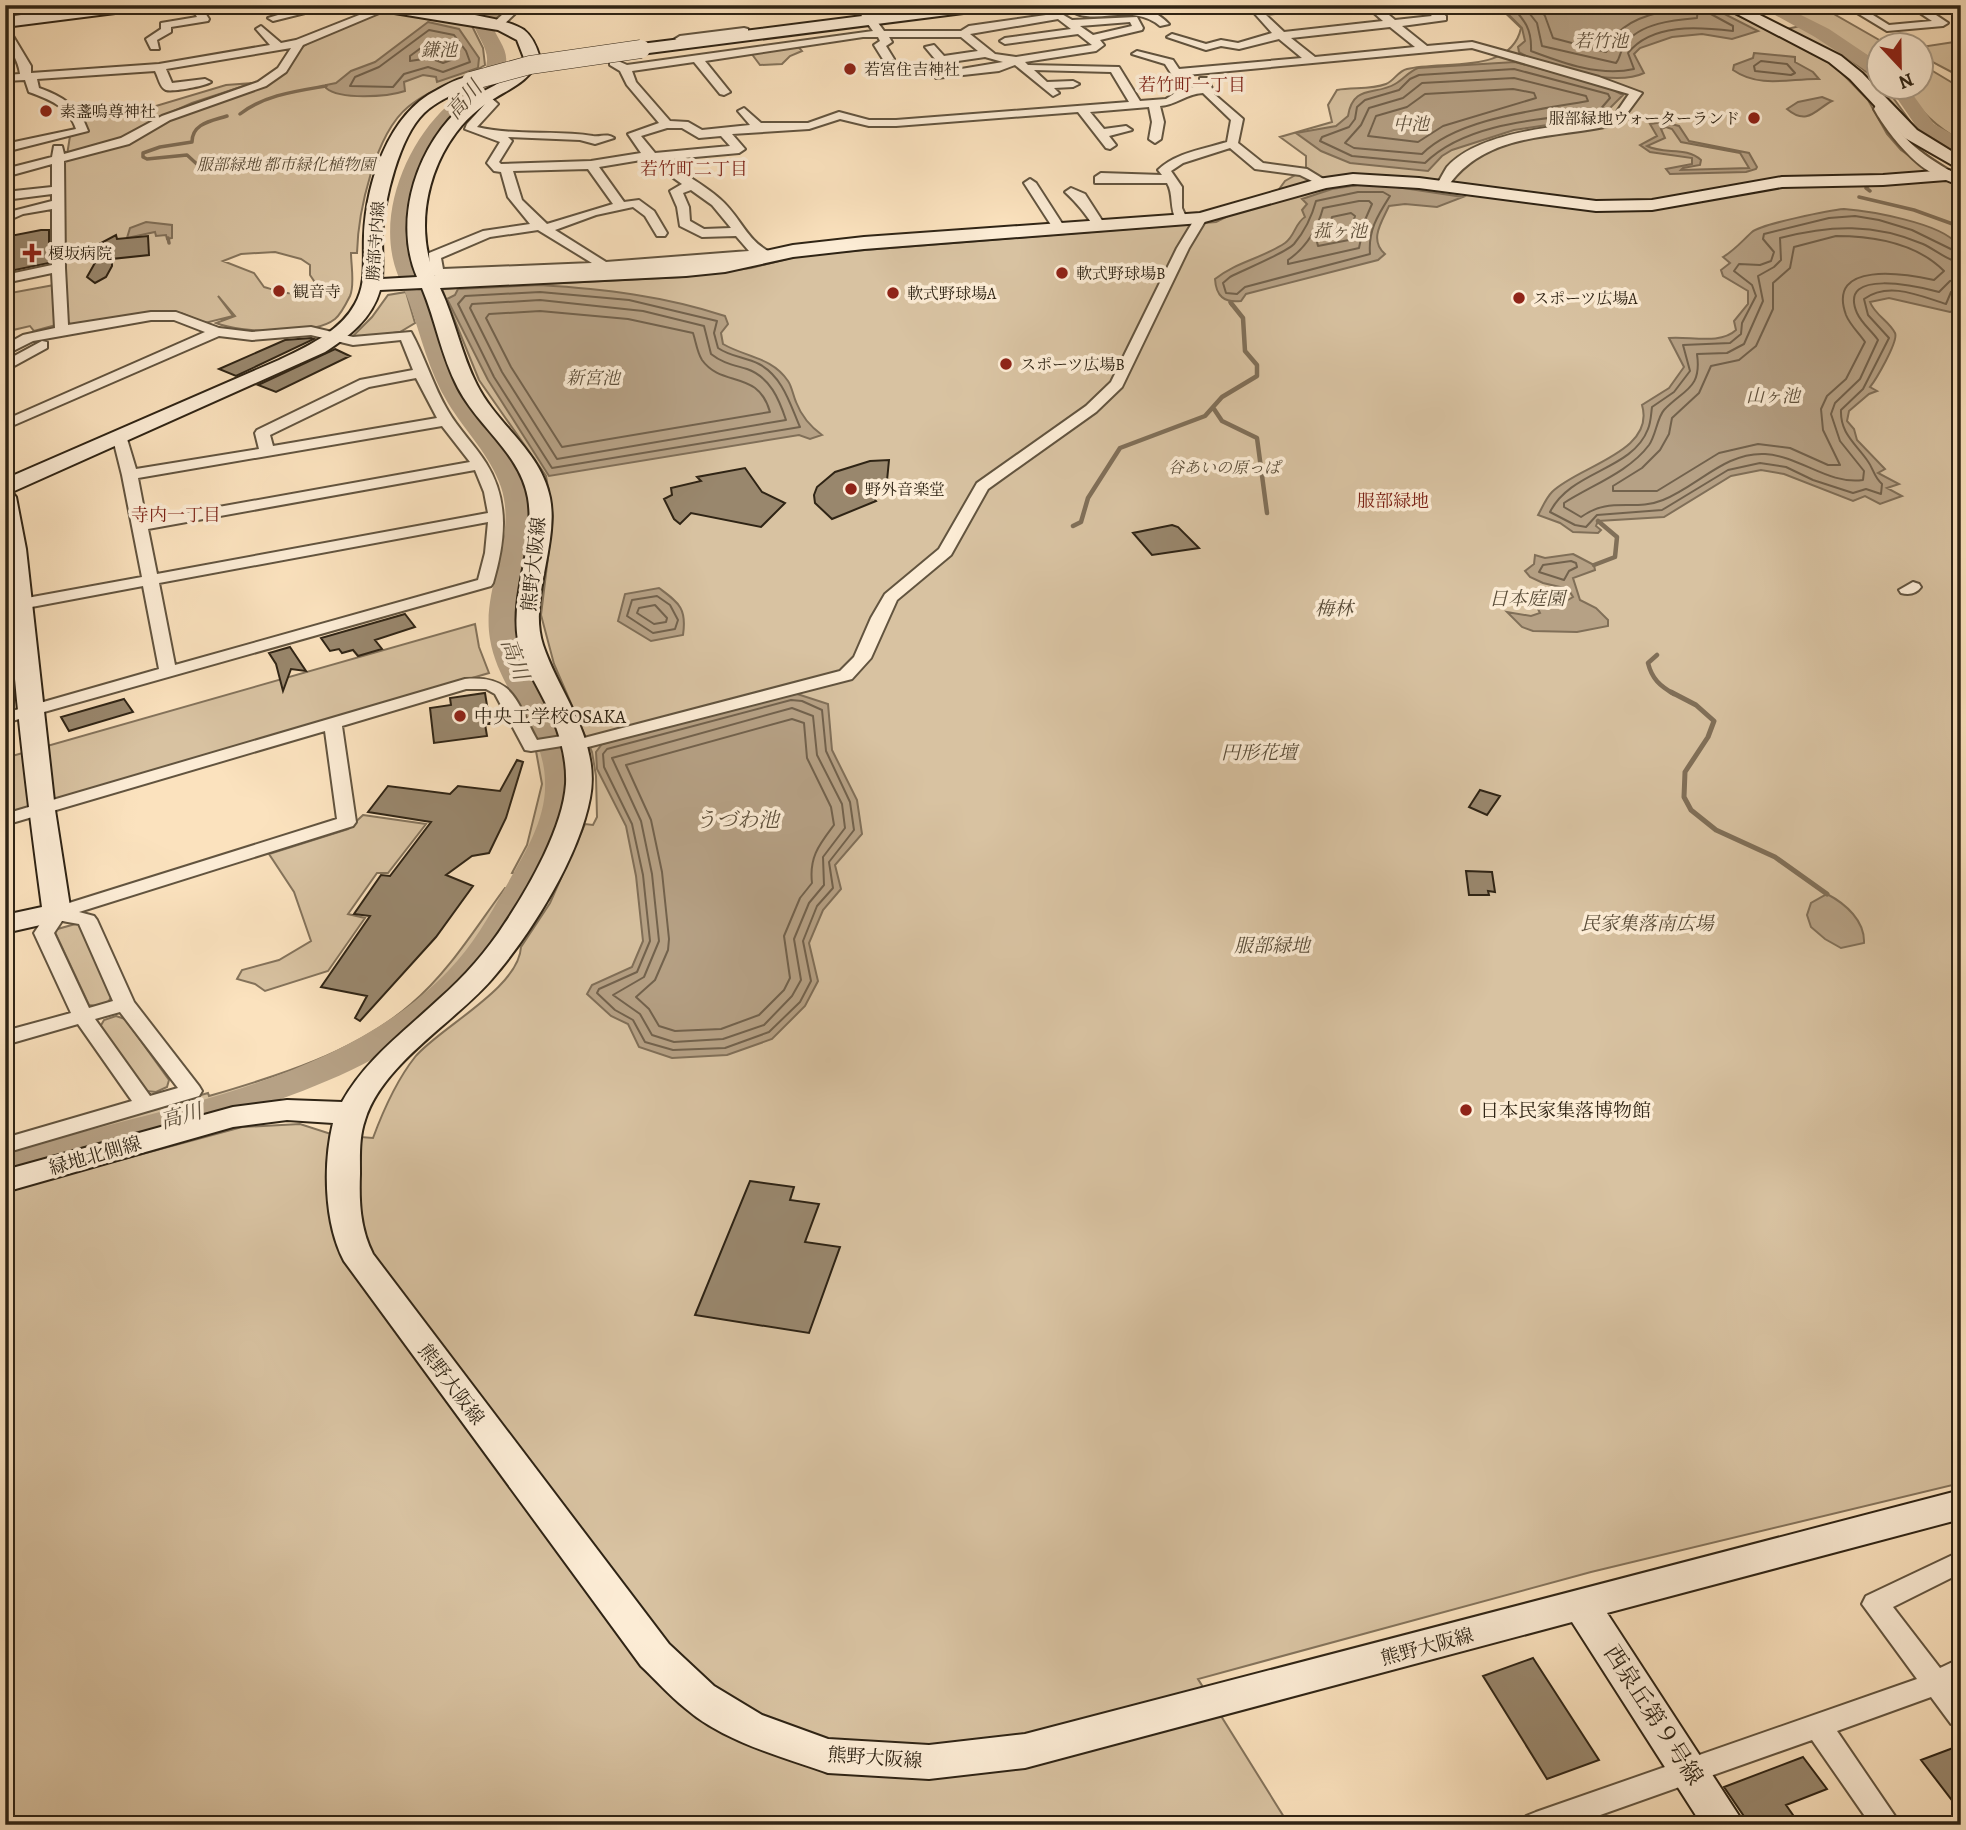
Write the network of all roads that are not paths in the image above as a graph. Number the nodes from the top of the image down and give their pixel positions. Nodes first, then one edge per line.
1 (136, 5) edge
2 (859, 5) edge
3 (987, 5) edge
4 (1070, 5) edge
5 (1325, 5) edge
6 (1370, 5) edge
7 (1424, 5) edge
8 (1727, 5) edge
9 (1849, 5) edge
10 (1913, 5) edge
11 (320, 6) edge
12 (384, 7) edge
13 (1256, 8) edge
14 (341, 10) dead end
15 (431, 10) edge
16 (200, 12) edge
17 (273, 18) dead end
18 (496, 19) edge
19 (870, 19) junction
20 (5, 22) edge
21 (1393, 23) junction
22 (1005, 24) junction
23 (1164, 24) dead end
24 (801, 27) junction
25 (1075, 27) junction
26 (261, 29) dead end
27 (6, 32) edge
28 (914, 34) junction
29 (964, 34) junction
30 (1283, 35) junction
31 (1172, 37) dead end
32 (884, 38) junction
33 (1024, 39) junction
34 (1006, 41) dead end
35 (299, 43) junction
36 (1092, 44) junction
37 (900, 45) dead end
38 (278, 46) junction
39 (155, 47) dead end
40 (839, 47) dead end
41 (930, 47) dead end
42 (1424, 49) junction
43 (988, 53) junction
44 (1137, 54) dead end
45 (608, 57) junction
46 (697, 58) junction
47 (888, 60) dead end
48 (941, 60) junction
49 (1107, 60) dead end
50 (1312, 60) junction
51 (530, 63) junction
52 (1020, 63) junction
53 (159, 67) junction
54 (625, 69) junction
55 (1201, 72) junction
56 (29, 76) junction
57 (5, 78) edge
58 (205, 82) dead end
59 (1073, 84) dead end
60 (1206, 89) junction
61 (478, 90) junction
62 (724, 92) dead end
63 (1153, 102) junction
64 (1136, 103) junction
65 (1082, 108) junction
66 (744, 111) dead end
67 (667, 125) junction
68 (758, 127) junction
69 (1126, 130) dead end
70 (498, 133) junction
71 (725, 133) junction
72 (1101, 133) junction
73 (634, 134) junction
74 (57, 136) junction
75 (608, 138) junction
76 (1155, 139) dead end
77 (1232, 144) junction
78 (1111, 145) dead end
79 (5, 148) edge
80 (650, 156) junction
81 (623, 159) junction
82 (58, 160) junction
83 (591, 165) junction
84 (507, 169) junction
85 (8, 170) edge
86 (1957, 174) edge
87 (1168, 179) junction
88 (1099, 180) dead end
89 (1030, 183) dead end
90 (1324, 183) junction
91 (694, 184) junction
92 (1442, 186) junction
93 (57, 190) junction
94 (1071, 192) dead end
95 (5, 196) edge
96 (57, 204) junction
97 (620, 205) junction
98 (665, 212) junction
99 (5, 218) edge
100 (1201, 218) junction
101 (1181, 219) junction
102 (1099, 225) junction
103 (543, 227) junction
104 (1059, 228) junction
105 (741, 232) junction
106 (661, 233) dead end
107 (763, 255) junction
108 (605, 267) junction
109 (58, 268) junction
110 (523, 275) junction
111 (5, 279) edge
112 (429, 282) junction
113 (382, 284) junction
114 (62, 330) junction
115 (217, 332) junction
116 (335, 336) junction
117 (5, 351) edge
118 (5, 367) edge
119 (420, 373) junction
120 (446, 421) junction
121 (5, 425) edge
122 (120, 439) junction
123 (267, 452) junction
124 (480, 465) junction
125 (130, 475) junction
126 (5, 487) edge
127 (5, 497) edge
128 (497, 516) junction
129 (139, 526) junction
130 (10, 550) edge
131 (150, 581) junction
132 (13, 606) edge
133 (168, 673) junction
134 (32, 712) junction
135 (5, 719) edge
136 (333, 725) junction
137 (560, 743) junction
138 (42, 805) junction
139 (5, 820) edge
140 (57, 914) junction
141 (5, 924) edge
142 (125, 1004) junction
143 (84, 1018) junction
144 (5, 1038) edge
145 (146, 1106) junction
146 (351, 1113) junction
147 (5, 1146) edge
148 (5, 1181) edge
149 (1961, 1504) edge
150 (1961, 1561) edge
151 (1582, 1606) junction
152 (1961, 1669) edge
153 (1937, 1684) junction
154 (1961, 1716) edge
155 (1817, 1725) junction
156 (1689, 1769) junction
157 (1552, 1822) edge
158 (1725, 1825) edge
159 (1888, 1825) edge

1 - 20 street
2 - 19 street
3 - 19 street, 勝部寺内線
4 - 23 street
4 - 28 street
5 - 13 street
6 - 21 street
7 - 21 street
8 - 86 street
9 - 10 street
11 - 14 street
11 - 17 street
12 - 15 street
12 - 35 street
13 - 30 street
15 - 18 street
16 - 39 street
18 - 51 street
19 - 24 street, 勝部寺内線
19 - 32 street
21 - 30 street
21 - 42 street
22 - 25 street
22 - 29 street
22 - 33 street
24 - 45 street
24 - 51 street
24 - 61 street, 勝部寺内線, bridge
25 - 33 street
25 - 36 street
25 - 36 street
26 - 38 street
27 - 56 street
28 - 29 street
28 - 32 street
29 - 43 street
30 - 31 street
30 - 50 street
32 - 37 street
32 - 40 street
32 - 46 street
32 - 47 street
33 - 34 street
35 - 38 street
35 - 82 street
36 - 49 street
36 - 52 street
38 - 53 street
41 - 48 street
42 - 50 street
42 - 92 street
43 - 48 street
43 - 52 street
44 - 55 street
45 - 51 street
45 - 54 street
46 - 54 street
46 - 62 street
48 - 52 street
50 - 55 street
51 - 61 street, 熊野大阪線
52 - 59 street
52 - 64 street
53 - 56 street
53 - 58 street
54 - 67 street
55 - 60 street
56 - 57 street
56 - 74 street
60 - 63 street
60 - 77 street
61 - 70 street
61 - 112 street, 熊野大阪線
61 - 113 street, 勝部寺内線
63 - 64 street
63 - 76 street
64 - 65 street
65 - 68 street
65 - 72 street
66 - 68 street
67 - 71 street
67 - 73 street
68 - 71 street
69 - 72 street
70 - 75 street
70 - 84 street
71 - 80 street
72 - 78 street
73 - 75 street
73 - 80 street
74 - 79 street
74 - 82 street
75 - 81 street
77 - 87 street
77 - 90 street
80 - 81 street
80 - 91 street
81 - 83 street
82 - 85 street
82 - 93 street
83 - 84 street
83 - 97 street
84 - 103 street
86 - 92 street
87 - 88 street
87 - 101 street
89 - 104 street
90 - 92 street
90 - 100 street
91 - 98 street
91 - 105 street
93 - 95 street
93 - 96 street
94 - 102 street
96 - 99 street
96 - 109 street
97 - 98 street
97 - 103 street
98 - 105 street
98 - 106 street
100 - 101 street
100 - 137 street
101 - 102 street
102 - 104 street
103 - 108 street
103 - 110 street
104 - 107 street
105 - 107 street
107 - 108 street
107 - 110 street
108 - 110 street
109 - 111 street
109 - 114 street
110 - 112 street
112 - 113 street
112 - 137 street, 熊野大阪線
113 - 116 street, 勝部寺内線
114 - 115 street
114 - 117 street
114 - 118 street
115 - 116 street
115 - 121 street
116 - 119 street
116 - 122 street, 勝部寺内線
119 - 120 street
119 - 123 street
120 - 123 street
120 - 124 street
122 - 125 street
122 - 126 street, 勝部寺内線
123 - 125 street
124 - 128 street
124 - 129 street
125 - 129 street
127 - 130 street
128 - 131 street
128 - 133 street
129 - 131 street
130 - 132 street
131 - 132 street
131 - 133 street
132 - 134 street
133 - 134 street
134 - 135 street
134 - 138 street
136 - 137 street
136 - 138 street
136 - 140 street
137 - 146 street, 熊野大阪線
138 - 139 street
138 - 140 street
140 - 141 street
140 - 142 street
140 - 143 street
142 - 143 street
142 - 145 street
143 - 144 street
143 - 145 street
145 - 147 street
146 - 148 street, 緑地北側線
146 - 151 street, 熊野大阪線
149 - 151 street, 熊野大阪線
150 - 153 street
151 - 156 street, 西泉丘第９号線
152 - 153 street
153 - 154 street
153 - 155 street
155 - 156 street
155 - 159 street
156 - 157 street
156 - 158 street, 西泉丘第９号線

